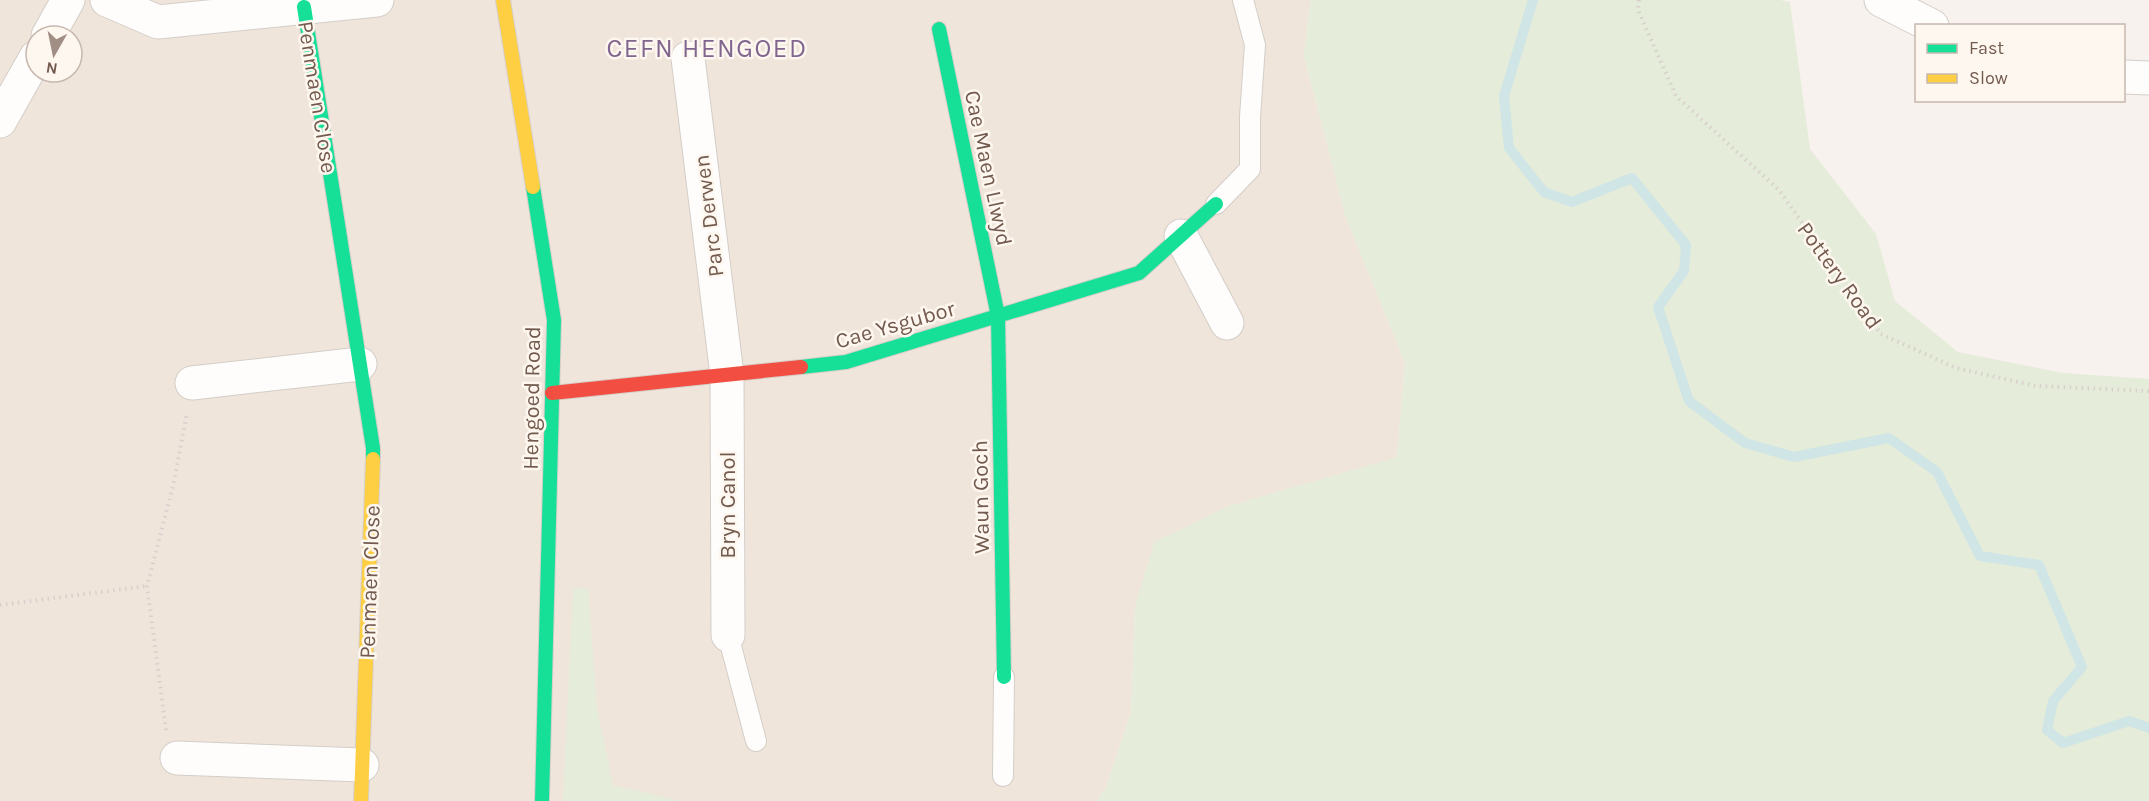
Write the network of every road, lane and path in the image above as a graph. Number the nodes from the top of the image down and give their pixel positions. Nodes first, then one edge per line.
1 (68, 0) edge
2 (107, 0) edge
3 (377, 0) edge
4 (503, 0) edge
5 (1243, 0) edge
6 (1639, 0) edge
7 (1881, 0) edge
8 (304, 7) junction
9 (55, 24) edge
10 (1928, 24) edge
11 (939, 29) dead end
12 (688, 58) dead end
13 (2125, 77) edge
14 (24, 78) edge
15 (2149, 78) edge
16 (0, 121) edge
17 (1216, 204) joint
18 (1181, 236) junction
19 (998, 316) junction
20 (1227, 323) dead end
21 (360, 364) junction
22 (727, 375) junction
23 (192, 383) joint
24 (2149, 391) edge
25 (552, 393) junction
26 (147, 586) junction
27 (0, 605) edge
28 (728, 635) joint
29 (1004, 677) joint
30 (756, 741) dead end
31 (177, 758) joint
32 (362, 765) junction
33 (1003, 776) dead end
34 (361, 801) edge
35 (542, 801) edge

1 - 9 street
2 - 8 street
3 - 8 street
4 - 25 street, Hengoed Road
5 - 17 lane
6 - 24 path, Pottery Road
7 - 10 street
8 - 21 street, Penmaen Close
11 - 19 street, Cae Maen Llwyd
12 - 22 street, Parc Derwen
13 - 15 street
14 - 16 street
17 - 18 street, Cae Ysgubor
18 - 19 street, Cae Ysgubor
18 - 20 street
19 - 22 street, Cae Ysgubor
19 - 29 street, Waun Goch
21 - 23 street
21 - 32 street, Penmaen Close
22 - 25 street, Cae Ysgubor
22 - 28 street, Bryn Canol
23 - 26 path
25 - 35 street, Hengoed Road
26 - 27 path
26 - 31 path
28 - 30 lane
29 - 33 lane
31 - 32 street
32 - 34 street, Penmaen Close

